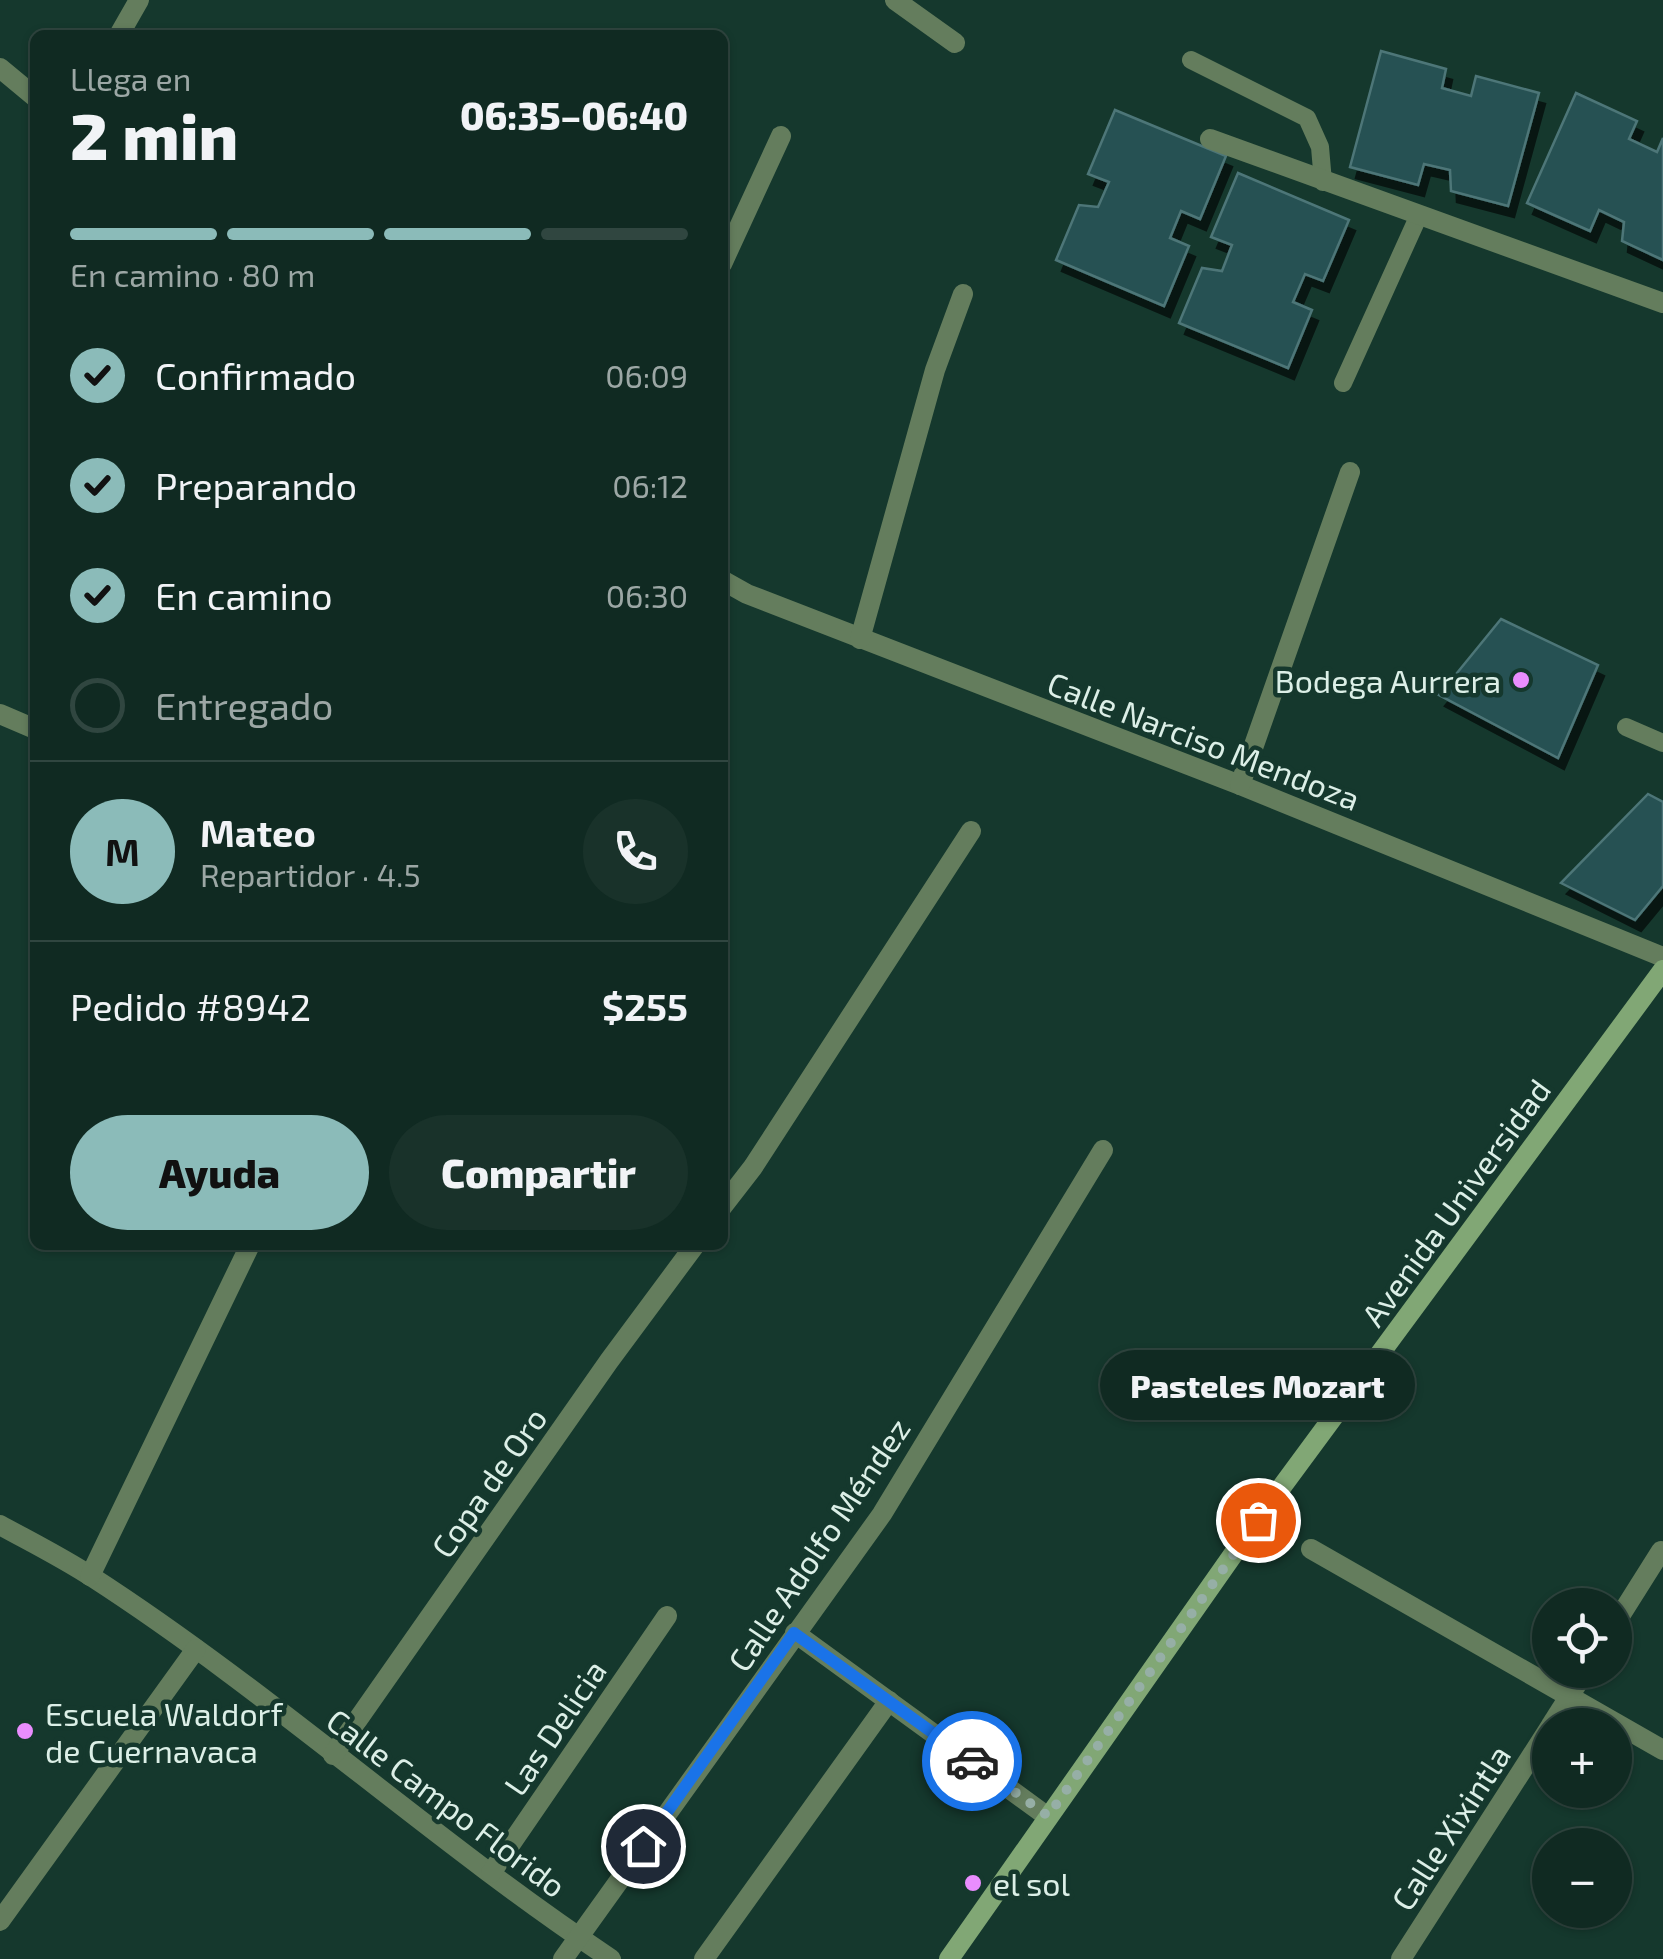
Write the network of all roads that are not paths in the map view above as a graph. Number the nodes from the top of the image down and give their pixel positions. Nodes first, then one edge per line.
1 (140, 0) edge
2 (896, 0) edge
3 (122, 30) edge
4 (955, 43) dead end
5 (1191, 60) dead end
6 (0, 68) edge
7 (30, 93) edge
8 (780, 136) dead end
9 (1210, 139) dead end
10 (1324, 182) junction
11 (1418, 216) junction
12 (728, 251) edge
13 (963, 294) dead end
14 (1663, 303) edge
15 (1342, 383) dead end
16 (1350, 472) dead end
17 (728, 584) edge
18 (860, 639) junction
19 (0, 714) edge
20 (1626, 726) dead end
21 (30, 727) edge
22 (1663, 743) edge
23 (1240, 785) junction
24 (971, 831) dead end
25 (1663, 957) edge
26 (1663, 970) edge
27 (1103, 1150) dead end
28 (728, 1200) edge
29 (248, 1250) edge
30 (691, 1250) edge
31 (0, 1524) edge
32 (1311, 1549) dead end
33 (1660, 1551) dead end
34 (90, 1576) junction
35 (1632, 1596) edge
36 (666, 1616) dead end
37 (794, 1633) junction
38 (196, 1649) junction
39 (1575, 1688) edge
40 (1569, 1697) junction
41 (889, 1701) junction
42 (1562, 1708) edge
43 (1663, 1750) edge
44 (1532, 1754) edge
45 (334, 1755) junction
46 (1048, 1816) junction
47 (491, 1873) junction
48 (0, 1921) edge
49 (578, 1937) junction
50 (563, 1959) edge
51 (611, 1959) edge
52 (704, 1959) edge
53 (950, 1959) edge
54 (1400, 1959) edge

1 - 3 street
2 - 4 street
5 - 10 lane
6 - 7 street
8 - 12 street
9 - 10 street
10 - 11 street
11 - 14 street
11 - 15 lane
13 - 18 street
16 - 23 street
17 - 18 street, Calle Narciso Mendoza
18 - 23 street, Calle Narciso Mendoza
19 - 21 street
20 - 22 lane
23 - 25 street, Calle Narciso Mendoza
24 - 28 street
26 - 46 street, Avenida Universidad
27 - 37 street, Calle Adolfo Méndez
29 - 34 street
30 - 45 street, Copa de Oro
31 - 34 street, Calle Campo Florido
32 - 40 street
33 - 35 street
34 - 38 street, Calle Campo Florido
36 - 47 street, Las Delicia
37 - 41 street
37 - 49 street, Calle Adolfo Méndez
38 - 45 street, Calle Campo Florido
38 - 48 street
39 - 40 street, Calle Xixintla
40 - 42 street, Calle Xixintla
40 - 43 street
41 - 46 street
41 - 52 street
44 - 54 street, Calle Xixintla
45 - 47 street, Calle Campo Florido
46 - 53 street, Avenida Universidad
47 - 49 street, Calle Campo Florido
49 - 50 street, Calle Adolfo Méndez
49 - 51 street, Calle Campo Florido

